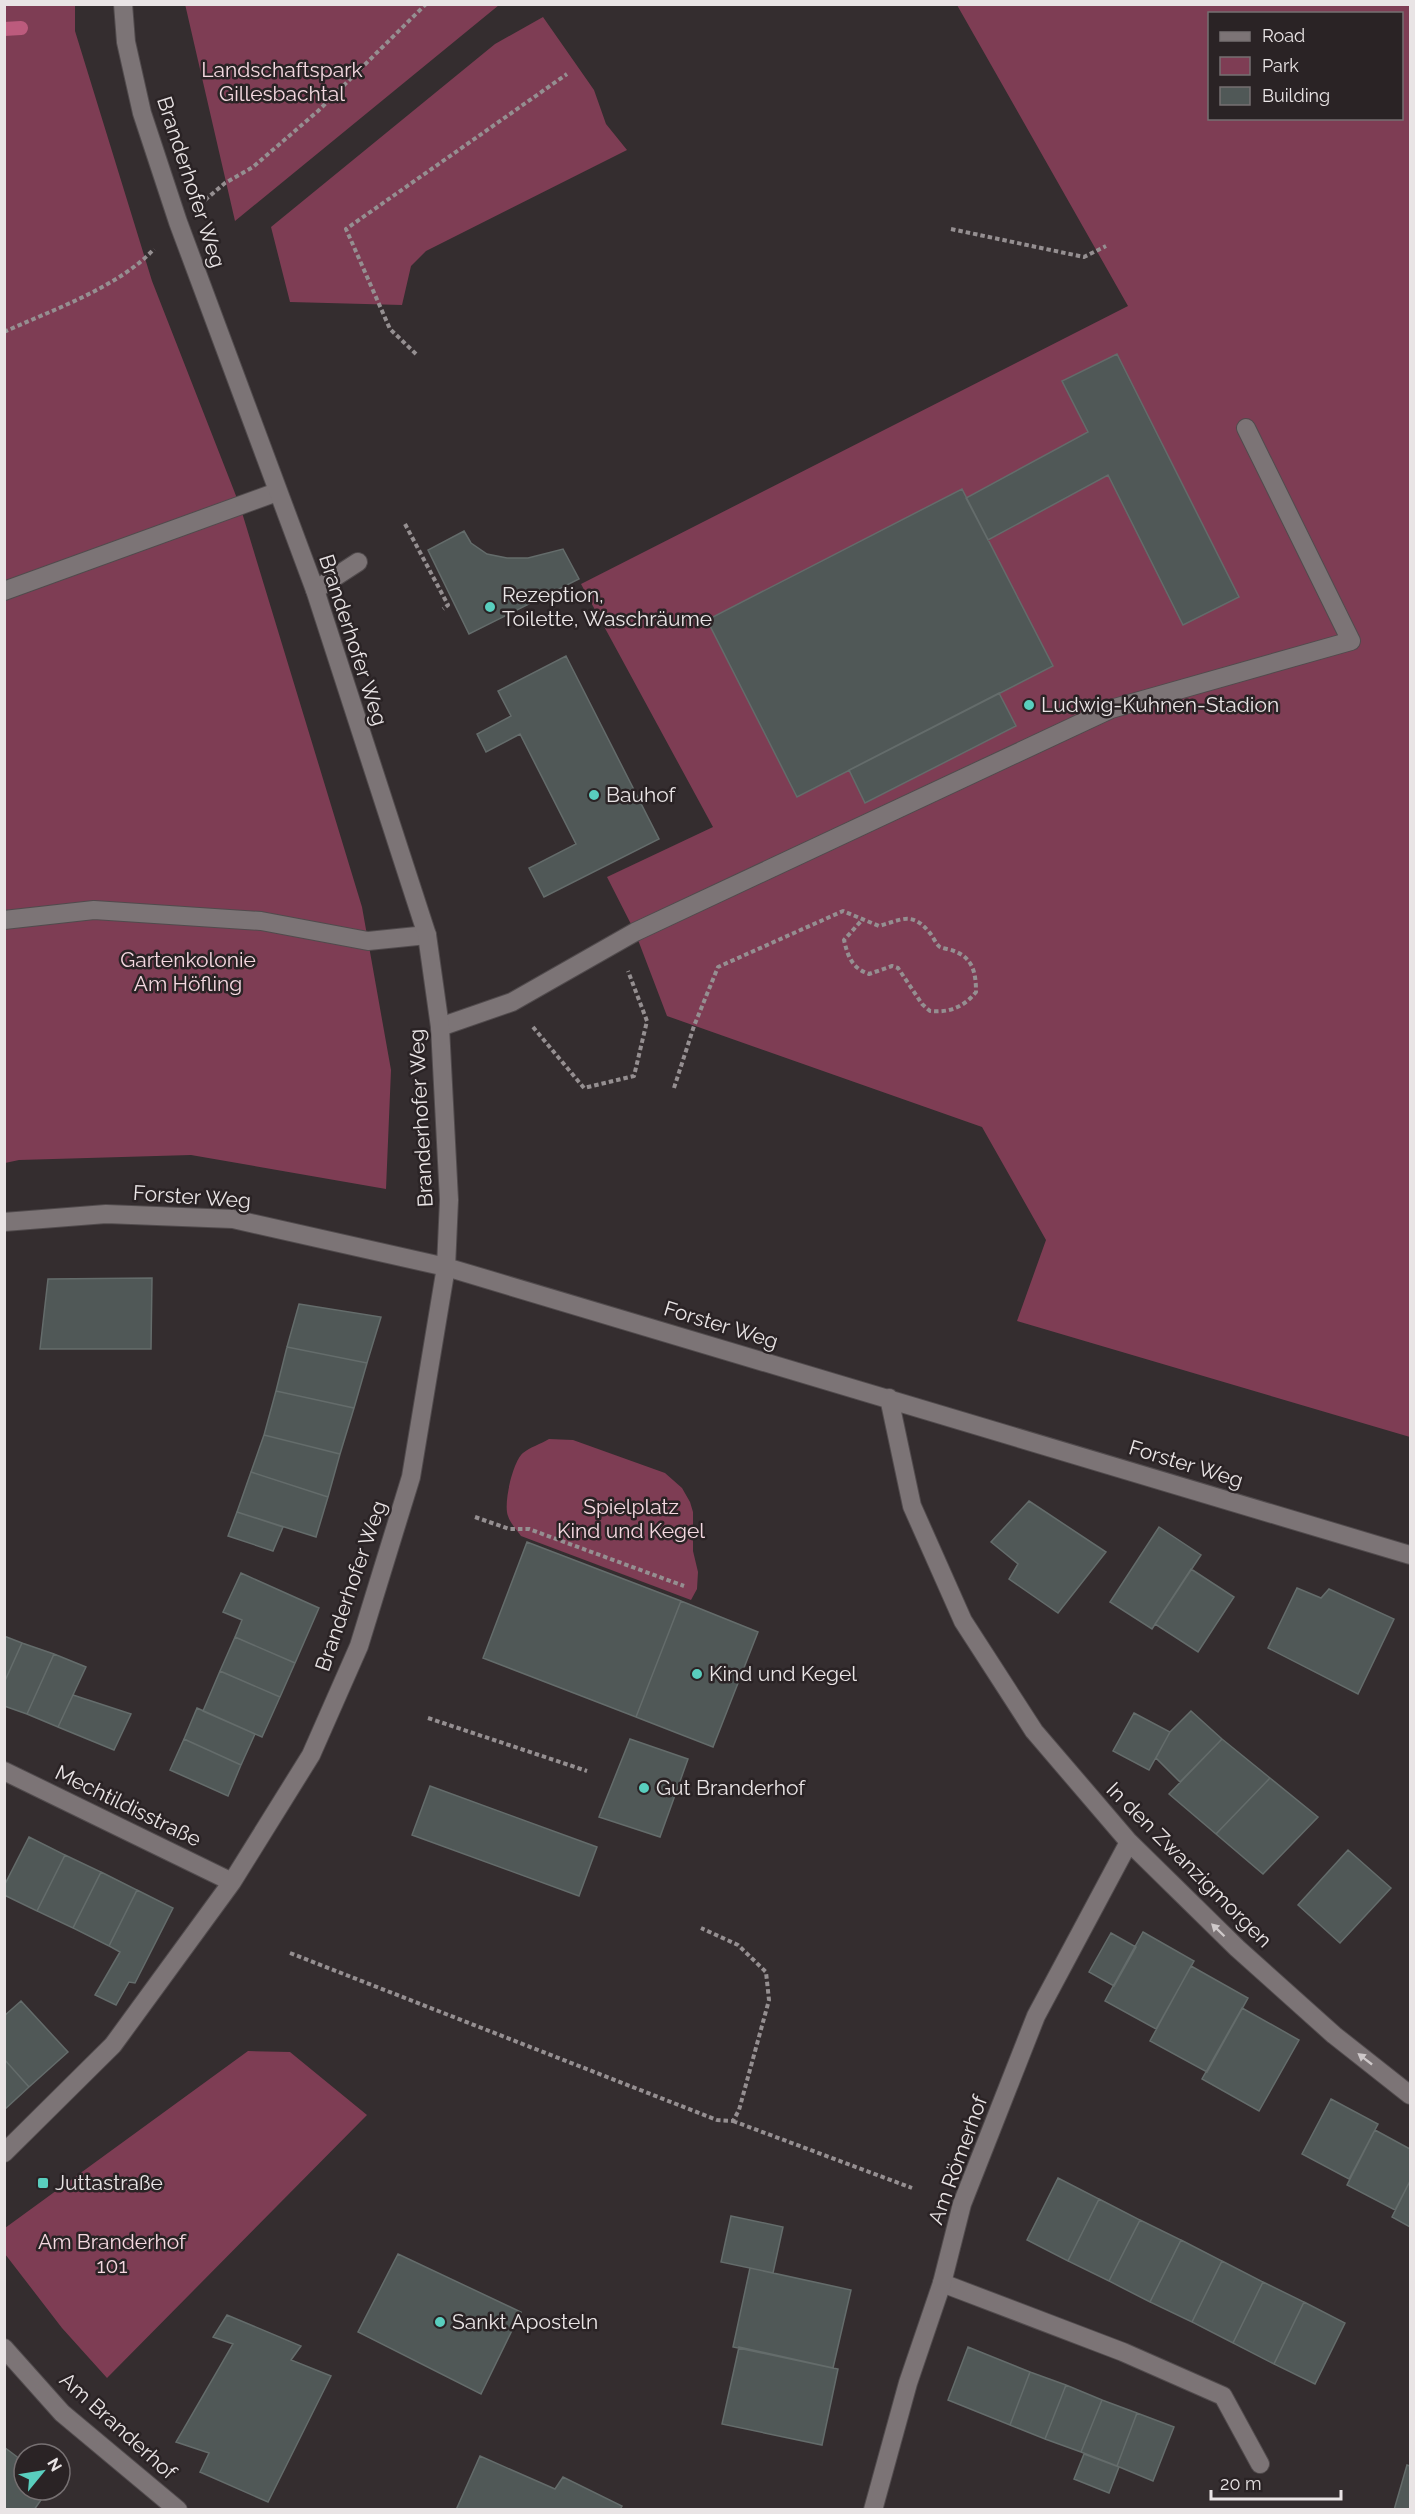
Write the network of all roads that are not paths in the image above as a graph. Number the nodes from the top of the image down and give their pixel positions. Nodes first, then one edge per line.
1 (123, 4) edge
2 (1246, 428) dead end
3 (277, 492) junction
4 (358, 561) dead end
5 (315, 590) junction
6 (4, 591) edge
7 (4, 920) edge
8 (427, 935) junction
9 (440, 1027) junction
10 (4, 1222) edge
11 (446, 1267) junction
12 (889, 1398) junction
13 (1410, 1555) edge
14 (4, 1771) edge
15 (1129, 1842) junction
16 (232, 1882) junction
17 (1410, 2095) edge
18 (4, 2153) edge
19 (942, 2283) junction
20 (4, 2348) edge
21 (1260, 2464) dead end
22 (178, 2510) edge
23 (873, 2510) edge

1 - 3 street, Branderhofer Weg
2 - 9 street
3 - 5 street, Branderhofer Weg
3 - 6 street
4 - 5 street
5 - 8 street, Branderhofer Weg
7 - 8 street
8 - 9 street, Branderhofer Weg
9 - 11 street, Branderhofer Weg
10 - 11 street, Forster Weg
11 - 12 street, Forster Weg
11 - 16 street, Branderhofer Weg
12 - 13 street, Forster Weg
12 - 15 street, In den Zwanzigmorgen
14 - 16 street, Mechtildisstraße
17 -> 15 street, In den Zwanzigmorgen
15 - 19 street, Am Römerhof
16 - 18 street, Branderhofer Weg
19 - 21 street
19 - 23 street, Am Römerhof
20 - 22 street, Am Branderhof

